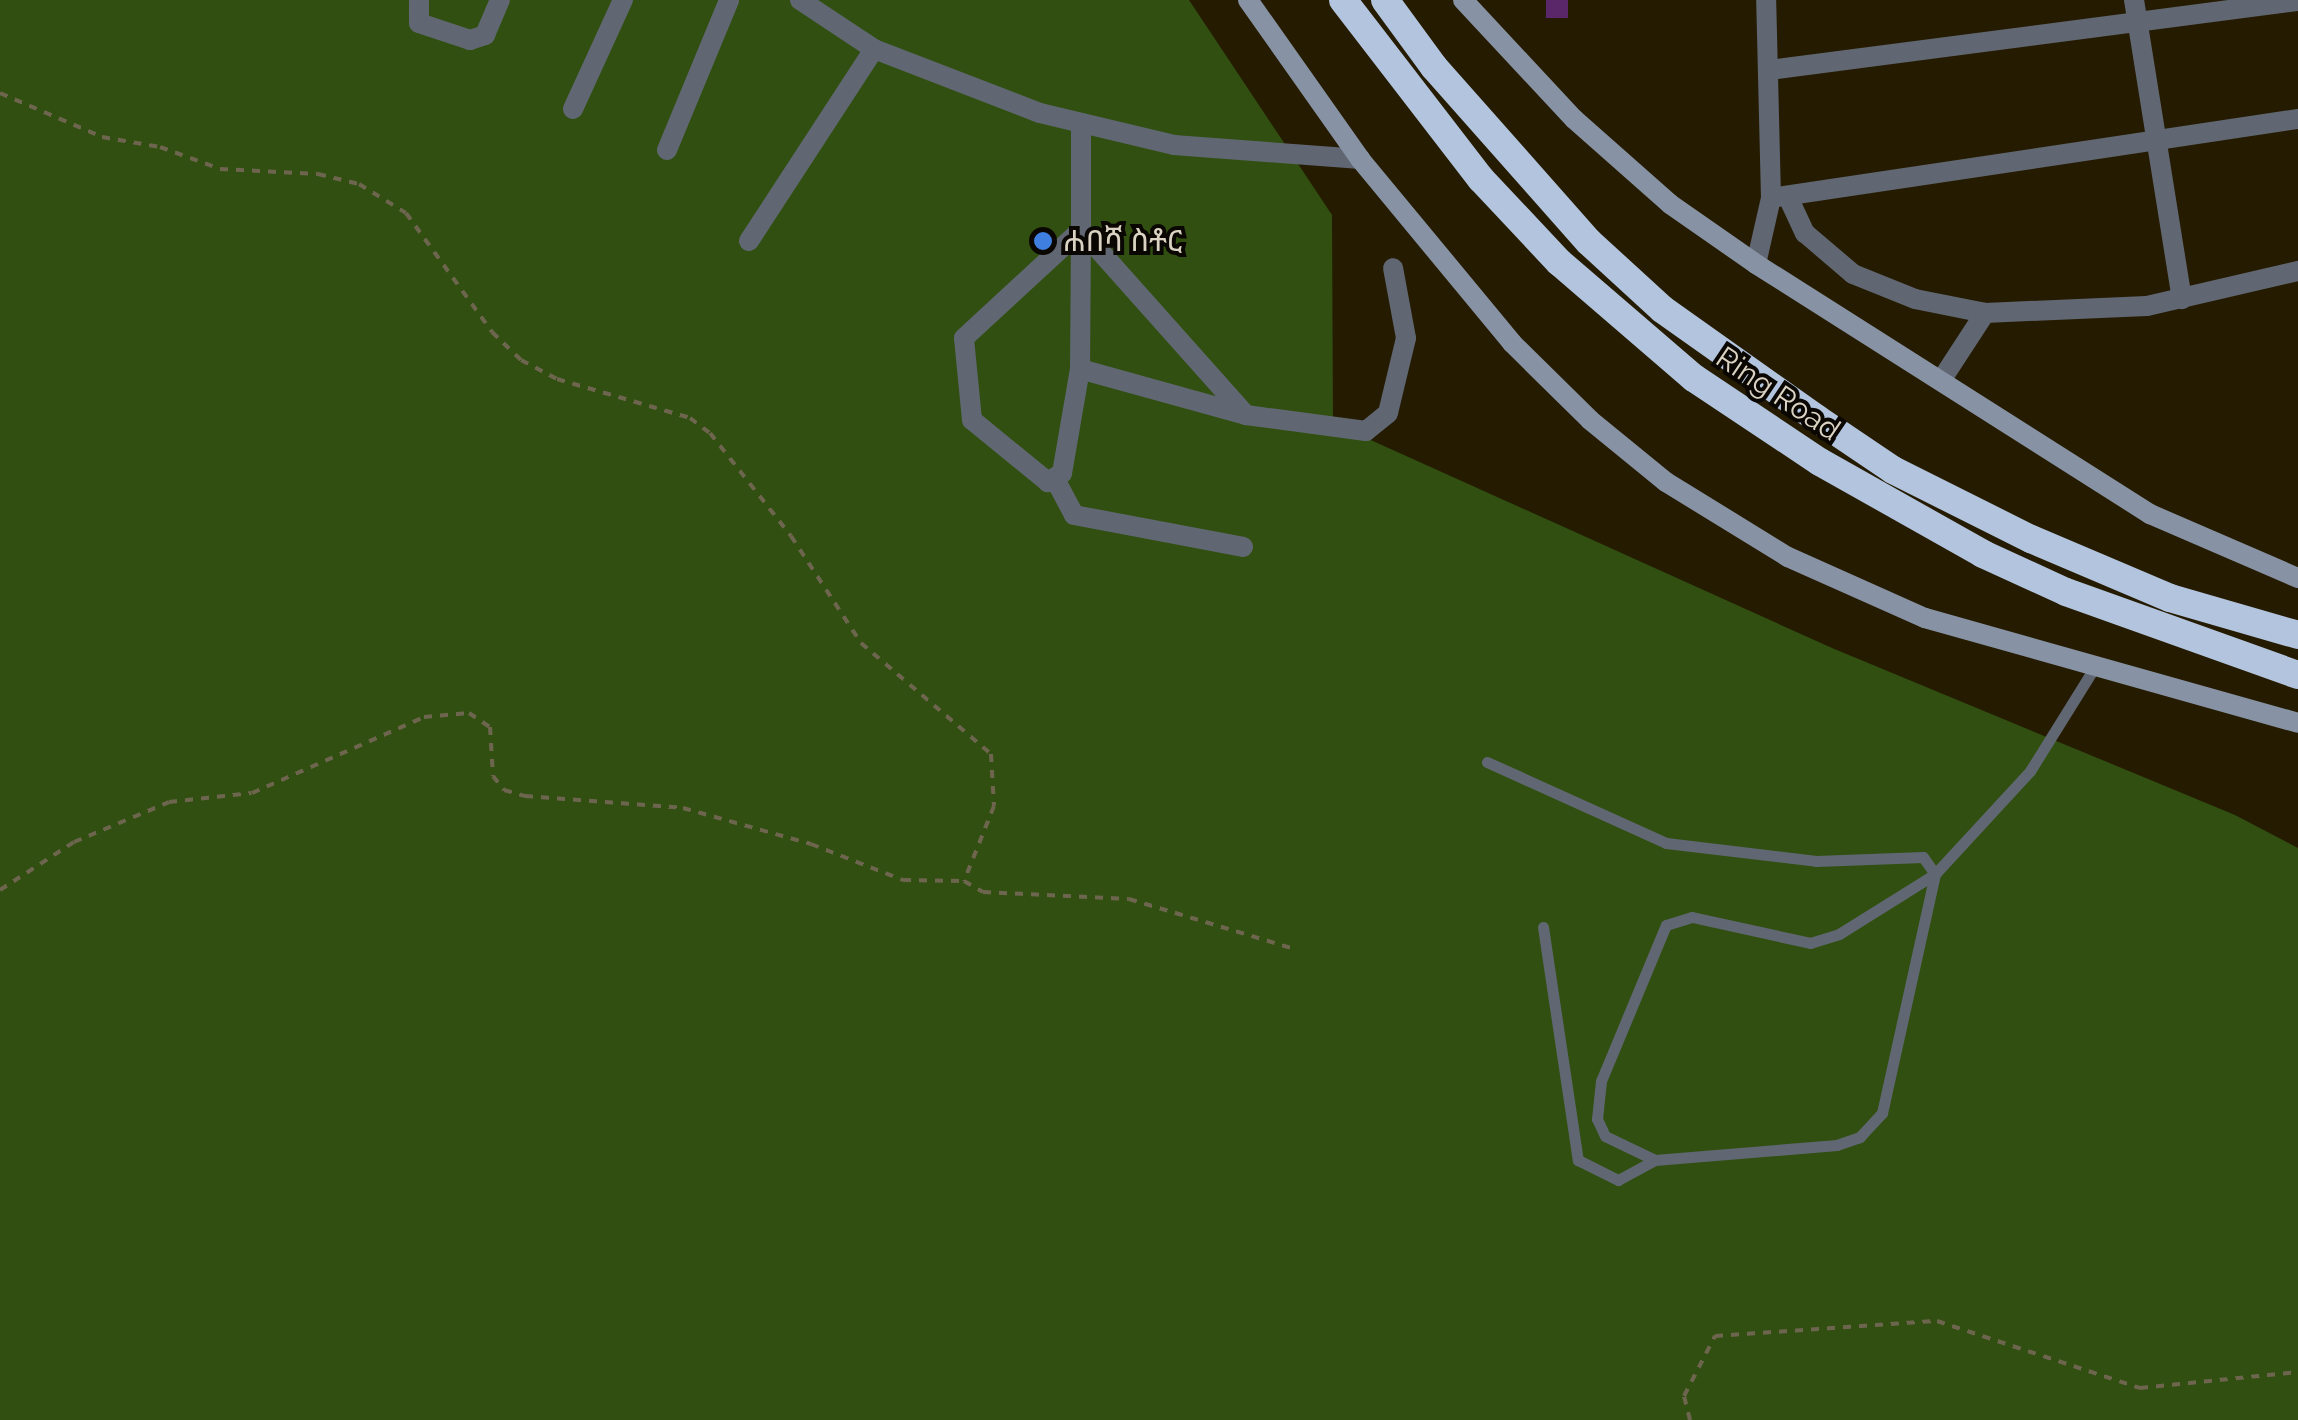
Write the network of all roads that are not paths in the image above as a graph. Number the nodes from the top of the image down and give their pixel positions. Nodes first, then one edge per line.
1 (419, 0) edge
2 (500, 0) edge
3 (622, 0) edge
4 (729, 0) edge
5 (800, 0) edge
6 (1248, 0) edge
7 (1343, 0) edge
8 (1385, 0) edge
9 (1464, 0) edge
10 (1766, 0) edge
11 (2298, 1) edge
12 (2135, 11) edge
13 (874, 49) junction
14 (1770, 70) junction
15 (574, 109) dead end
16 (2298, 119) edge
17 (1081, 123) junction
18 (2154, 139) junction
19 (666, 150) dead end
20 (1360, 159) junction
21 (1779, 198) junction
22 (1081, 230) junction
23 (749, 241) dead end
24 (1756, 264) junction
25 (1392, 268) dead end
26 (2298, 272) edge
27 (2182, 299) junction
28 (1985, 314) junction
29 (1080, 370) junction
30 (1942, 379) junction
31 (1246, 415) junction
32 (1056, 481) junction
33 (1243, 547) dead end
34 (2298, 578) edge
35 (2298, 636) edge
36 (2094, 668) junction
37 (2298, 675) edge
38 (2298, 723) edge
39 (1488, 762) dead end
40 (1935, 874) junction
41 (1543, 927) dead end
42 (1655, 1160) junction

1 - 2 street
3 - 15 street
4 - 19 street
5 - 13 street
6 - 20 main road
7 - 37 highway, Ring Road
8 - 35 highway, Ring Road
9 - 24 main road
10 - 14 street
11 - 12 street
12 - 14 street
12 - 18 street
13 - 17 street
13 - 23 street
14 - 21 street
16 - 18 street
17 - 20 street
17 - 22 street
18 - 21 street
18 - 27 street
20 - 36 main road
21 - 24 street
21 - 28 street
22 - 29 street
22 - 31 street
22 - 32 street
24 - 30 main road
25 - 31 street
26 - 27 street
27 - 28 street
28 - 30 street
29 - 31 street
29 - 32 street
30 - 34 main road
32 - 33 street
36 - 38 main road
36 - 40 lane
39 - 40 lane
40 - 42 lane
40 - 42 lane
41 - 42 lane

